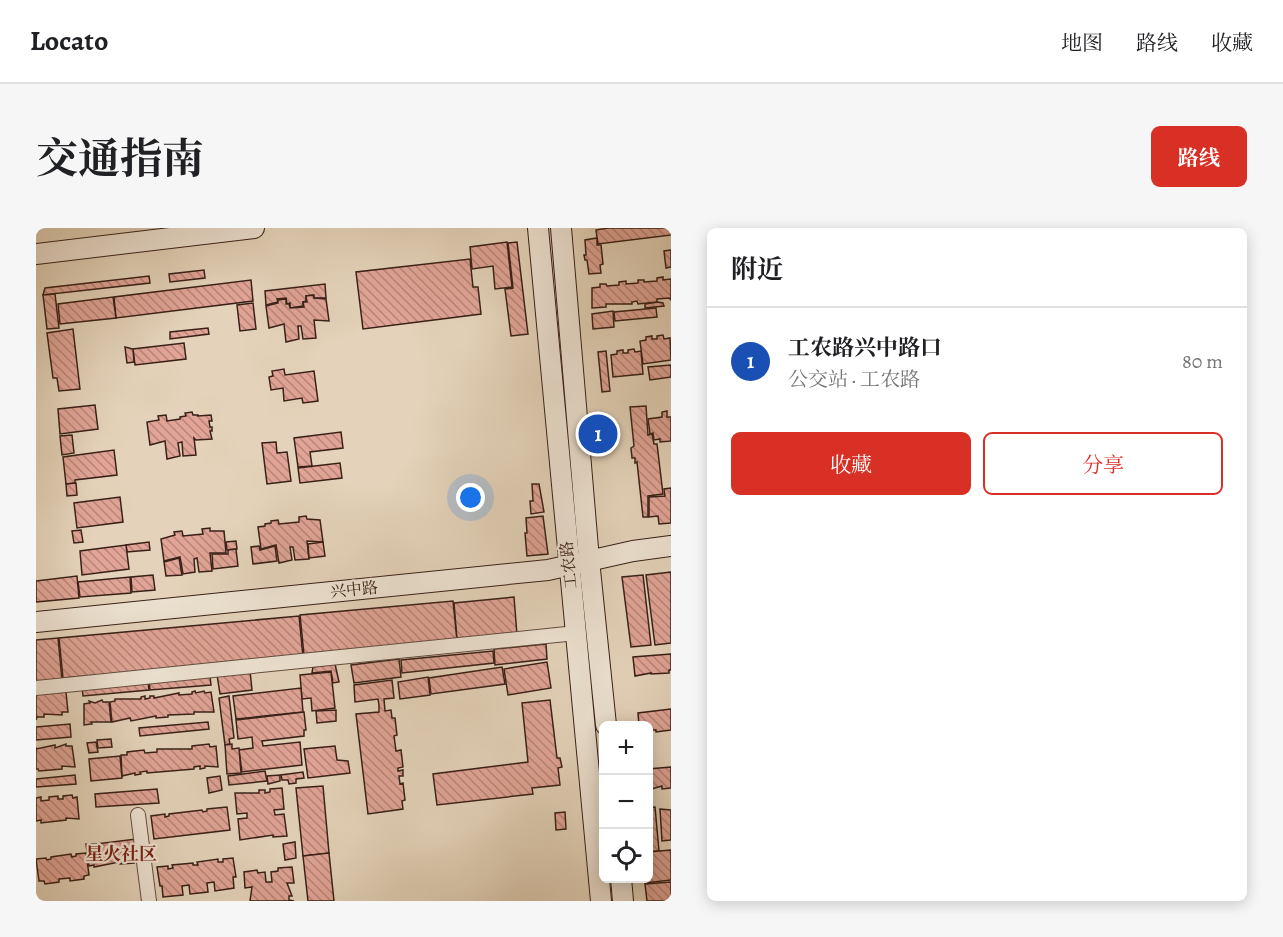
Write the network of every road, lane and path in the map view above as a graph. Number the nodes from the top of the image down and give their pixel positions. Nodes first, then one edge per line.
1 (255, 228) edge
2 (538, 228) edge
3 (561, 228) edge
4 (235, 229) edge
5 (36, 254) edge
6 (671, 546) edge
7 (589, 560) junction
8 (569, 565) junction
9 (36, 622) edge
10 (576, 633) junction
11 (36, 688) edge
12 (605, 721) edge
13 (138, 815) dead end
14 (621, 883) edge
15 (149, 901) edge
16 (601, 901) edge
17 (623, 901) edge

1 - 4 main road
2 - 8 main road, 工农路
3 - 7 main road, 工农路
4 - 5 main road
6 - 7 main road, 兴中路
7 - 8 main road, 兴中路
7 - 12 main road, 工农路
8 - 9 main road, 兴中路
8 - 10 main road, 工农路
10 - 11 street
10 - 16 main road, 工农路
13 - 15 street
14 - 17 main road

